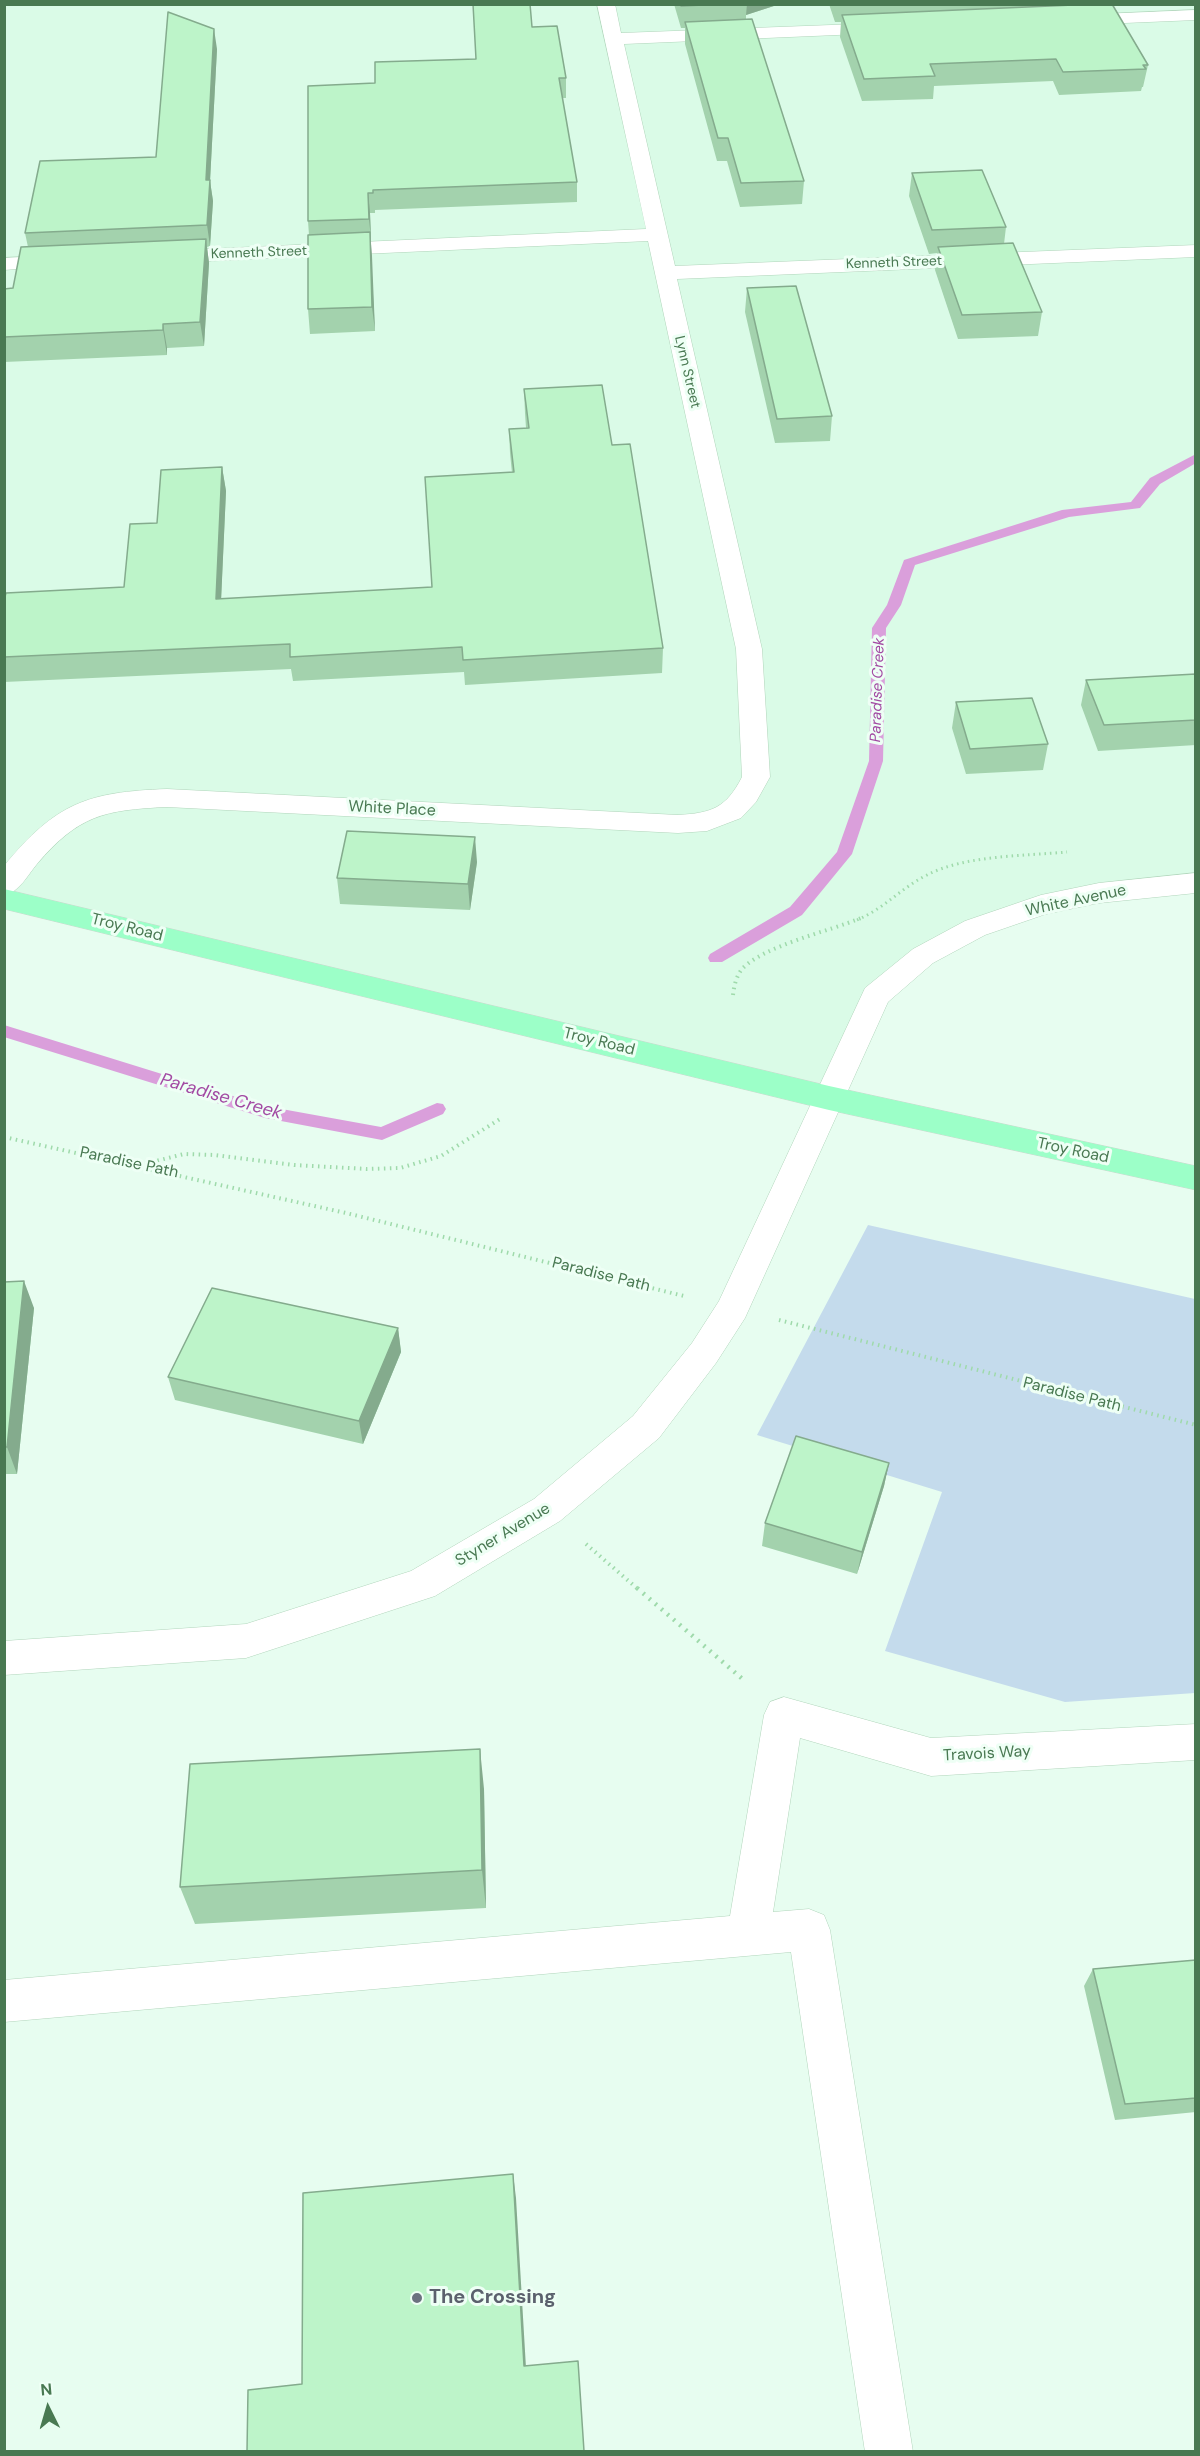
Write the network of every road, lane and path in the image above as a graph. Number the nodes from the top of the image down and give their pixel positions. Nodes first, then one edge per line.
1 (606, 4) edge
2 (1196, 15) edge
3 (1065, 21) edge
4 (898, 27) edge
5 (613, 39) junction
6 (657, 236) junction
7 (1196, 251) edge
8 (147, 258) edge
9 (88, 260) edge
10 (4, 264) edge
11 (664, 273) junction
12 (755, 742) joint
13 (1196, 883) edge
14 (4, 886) edge
15 (4, 899) edge
16 (829, 1098) junction
17 (500, 1119) dead end
18 (4, 1137) edge
19 (140, 1165) junction
20 (1196, 1178) edge
21 (734, 1308) junction
22 (1196, 1425) edge
23 (547, 1510) junction
24 (4, 1658) edge
25 (784, 1715) junction
26 (1196, 1742) edge
27 (748, 1935) junction
28 (4, 2001) edge
29 (889, 2451) edge

1 - 5 street, Lynn Street
2 - 3 street
4 - 5 street
5 - 6 street, Lynn Street
6 - 8 street, Kenneth Street
6 - 11 street, Lynn Street
7 - 11 street, Kenneth Street
9 - 10 street
11 - 12 street, Lynn Street
12 - 14 street, White Place
13 - 16 street, White Avenue
15 - 16 main road, Troy Road
16 - 20 main road, Troy Road
16 - 21 street, Styner Avenue
17 - 19 path
18 - 19 path, Paradise Path
19 - 21 path, Paradise Path
21 - 22 path, Paradise Path
21 - 23 street, Styner Avenue
23 - 24 street, Styner Avenue
23 - 25 path
25 - 26 street, Travois Way
25 - 27 street
27 - 28 street
27 - 29 street

